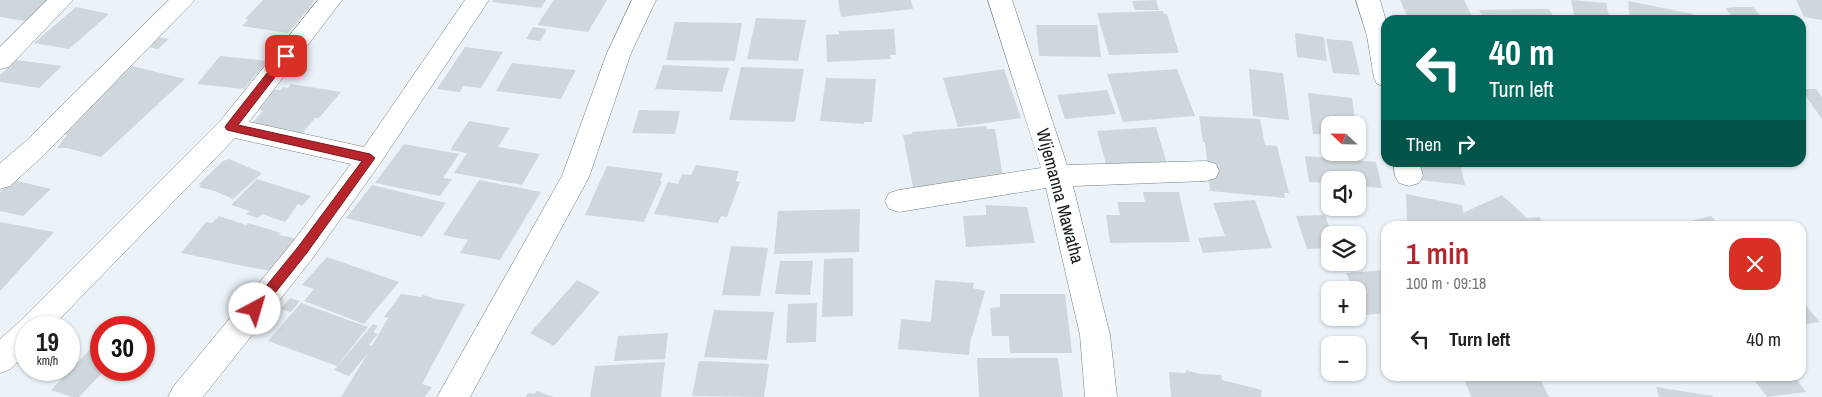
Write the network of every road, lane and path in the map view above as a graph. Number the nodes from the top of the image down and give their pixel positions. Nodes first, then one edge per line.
1 (60, 0) edge
2 (183, 0) edge
3 (330, 0) edge
4 (477, 0) edge
5 (644, 0) edge
6 (1000, 0) edge
7 (1368, 0) edge
8 (1381, 48) edge
9 (0, 61) edge
10 (230, 127) junction
11 (370, 158) junction
12 (1206, 171) dead end
13 (1057, 176) junction
14 (0, 179) edge
15 (899, 201) dead end
16 (43, 316) edge
17 (15, 344) edge
18 (0, 359) edge
19 (184, 397) edge
20 (452, 397) edge
21 (1101, 397) edge

1 - 9 street
2 - 14 street
3 - 10 street
4 - 11 street
5 - 20 street
6 - 13 street, Wijemanna Mawatha
7 - 8 street
10 - 11 street
10 - 16 street
11 - 19 street
12 - 13 street
13 - 15 street
13 - 21 street, Wijemanna Mawatha
17 - 18 street

